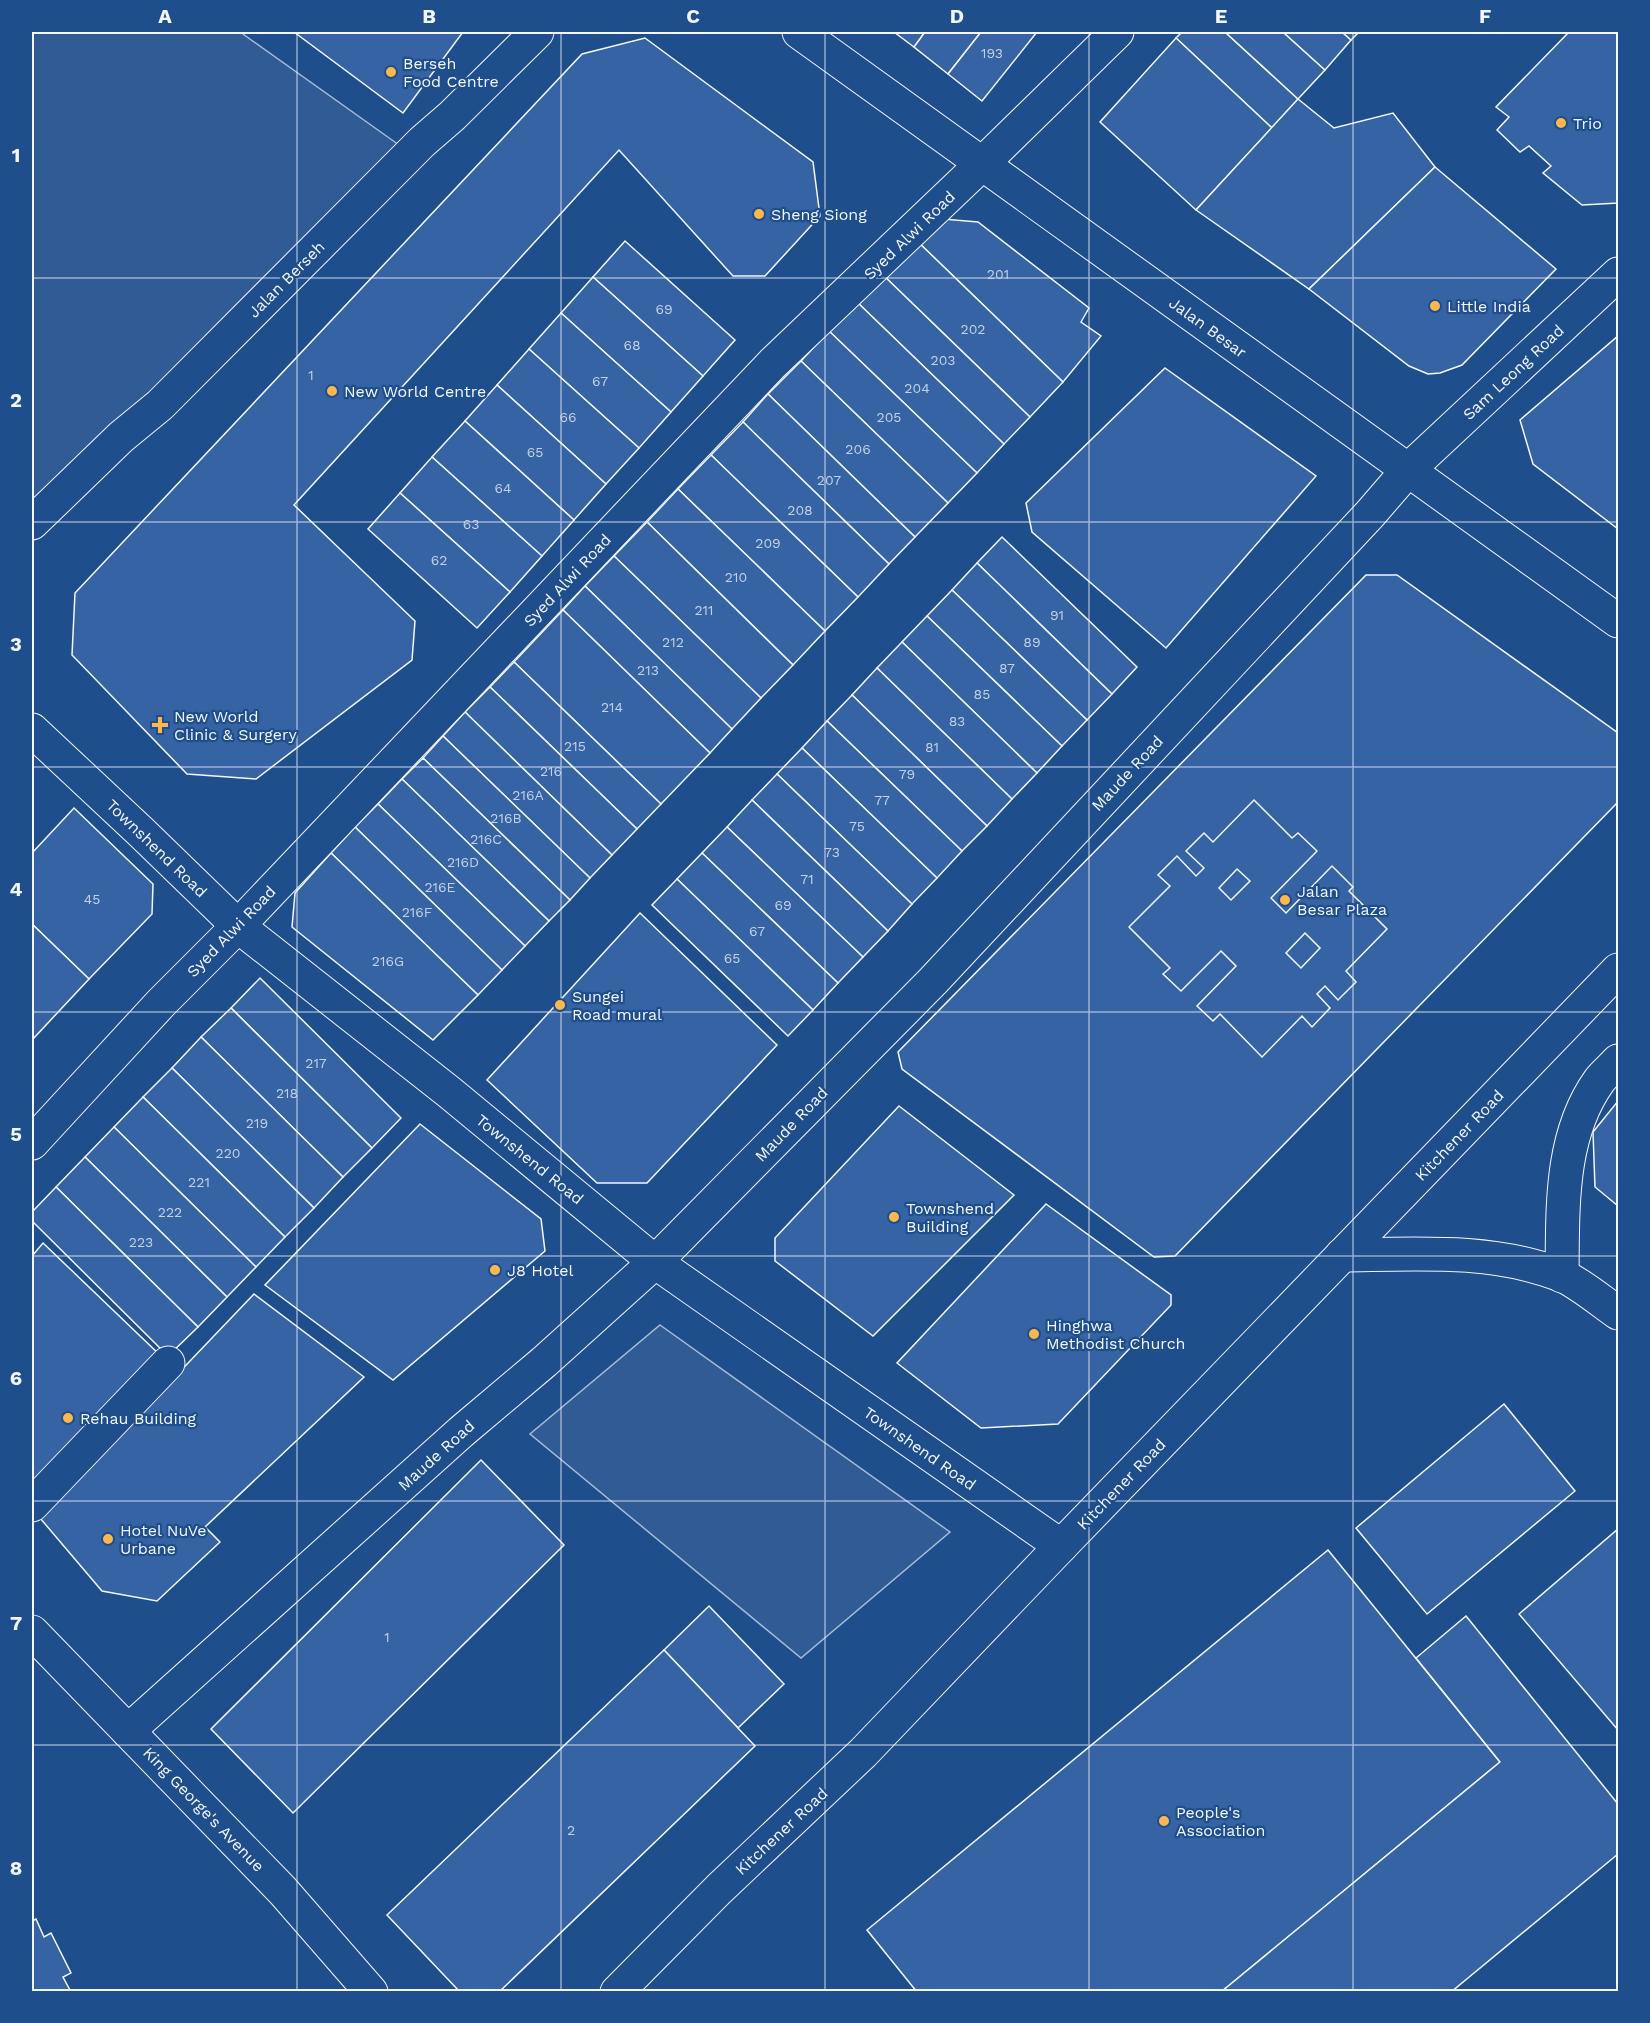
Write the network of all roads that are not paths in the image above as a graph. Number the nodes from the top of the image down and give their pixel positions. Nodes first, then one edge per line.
1 (537, 32) edge
2 (799, 32) edge
3 (1117, 32) edge
4 (983, 163) junction
5 (1618, 274) edge
6 (1408, 470) junction
7 (32, 523) edge
8 (1618, 621) edge
9 (32, 730) edge
10 (238, 926) junction
11 (1618, 970) edge
12 (1618, 1061) edge
13 (32, 1143) edge
14 (1342, 1255) junction
15 (656, 1262) junction
16 (1562, 1276) junction
17 (1618, 1313) edge
18 (168, 1363) dead end
19 (32, 1505) edge
20 (1061, 1546) junction
21 (32, 1632) edge
22 (128, 1731) junction
23 (371, 1992) edge
24 (617, 1992) edge

1 - 7 street, Jalan Berseh
2 - 4 street, Jalan Besar
3 - 4 street, Syed Alwi Road
4 - 6 street, Jalan Besar
4 - 10 street, Syed Alwi Road
5 - 6 street, Sam Leong Road
6 - 8 street, Jalan Besar
6 - 15 street, Maude Road
9 - 10 street, Townshend Road
10 - 13 street, Syed Alwi Road
10 - 15 street, Townshend Road
11 - 14 street, Kitchener Road
12 - 16 street
14 - 16 street
14 - 20 street, Kitchener Road
15 - 20 street, Townshend Road
15 - 22 street, Maude Road
16 - 17 street
18 - 19 street
20 - 24 street, Kitchener Road
21 - 22 street, King George's Avenue
22 - 23 street, King George's Avenue

